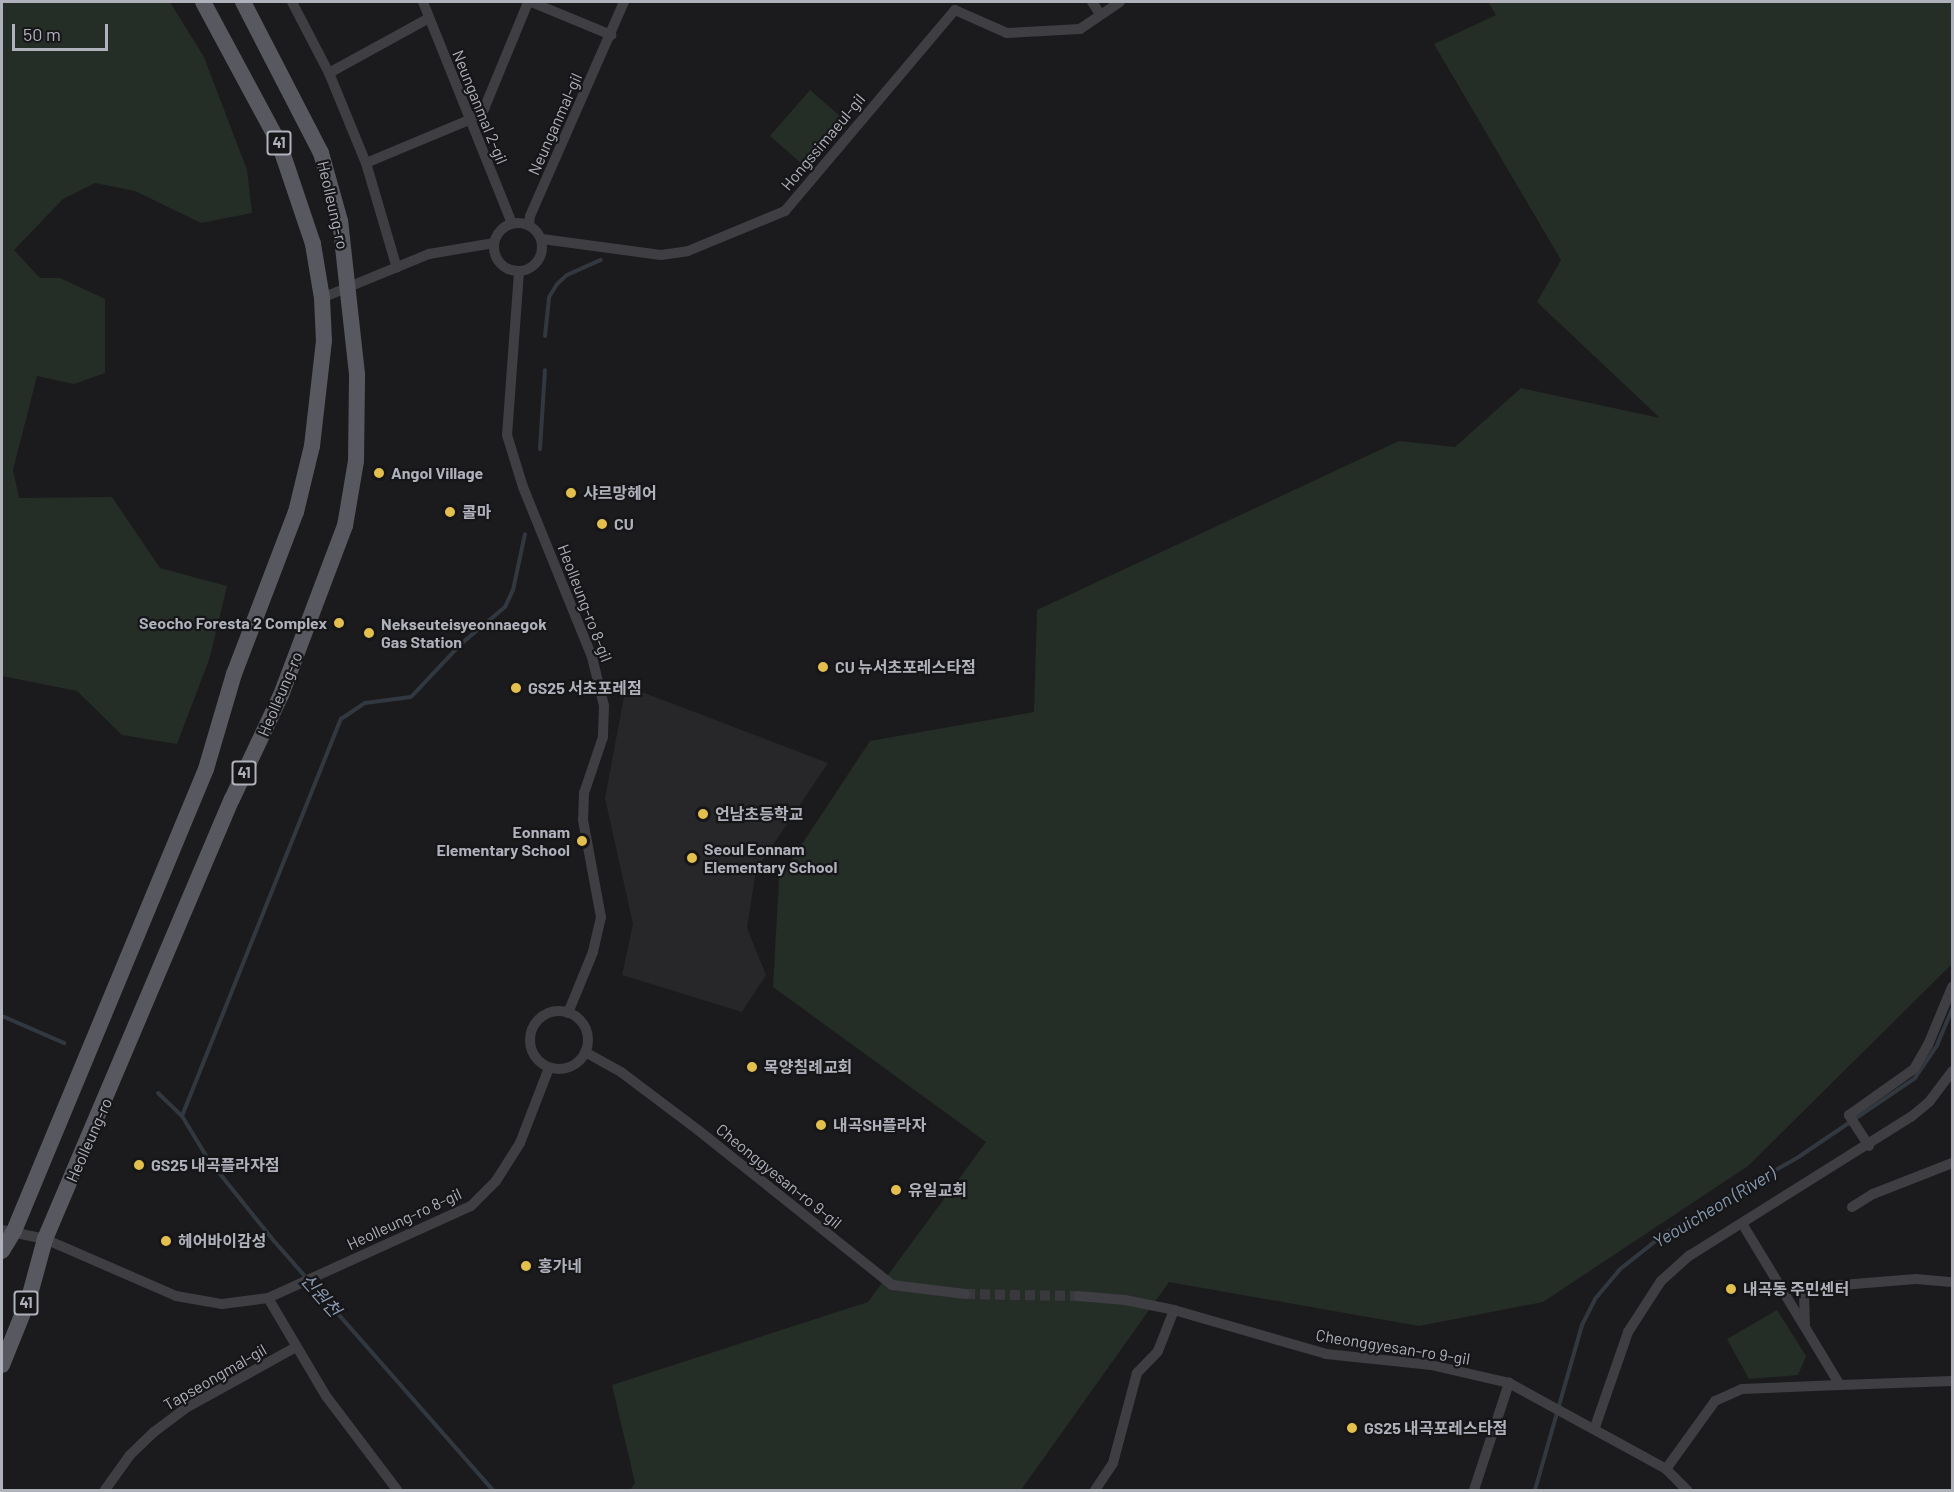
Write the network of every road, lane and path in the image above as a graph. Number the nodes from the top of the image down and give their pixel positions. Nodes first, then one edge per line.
1 (202, 2) edge
2 (243, 2) edge
3 (292, 2) edge
4 (423, 2) edge
5 (530, 2) edge
6 (624, 2) edge
7 (1092, 2) edge
8 (1120, 2) edge
9 (955, 6) edge
10 (1100, 14) junction
11 (429, 18) junction
12 (611, 35) junction
13 (329, 73) junction
14 (468, 120) junction
15 (366, 163) junction
16 (512, 224) junction
17 (529, 225) junction
18 (542, 239) junction
19 (494, 243) junction
20 (397, 268) junction
21 (519, 272) junction
22 (350, 288) junction
23 (322, 298) junction
24 (1953, 987) edge
25 (568, 1013) junction
26 (585, 1052) junction
27 (549, 1068) junction
28 (1953, 1071) edge
29 (1869, 1146) junction
30 (1953, 1164) edge
31 (1852, 1207) dead end
32 (1743, 1225) junction
33 (8, 1230) edge
34 (45, 1239) junction
35 (2, 1251) edge
36 (1953, 1282) edge
37 (965, 1294) tunnel mouth
38 (1078, 1296) tunnel mouth
39 (268, 1298) junction
40 (1174, 1310) junction
41 (1805, 1325) junction
42 (296, 1347) junction
43 (2, 1365) edge
44 (1953, 1381) edge
45 (1509, 1383) junction
46 (1840, 1385) junction
47 (1591, 1425) junction
48 (1666, 1469) junction
49 (105, 1491) edge
50 (397, 1491) edge
51 (1095, 1491) edge
52 (1474, 1491) edge
53 (1688, 1491) edge

1 - 23 main road, Heolleung-ro / 41
2 - 22 main road, Heolleung-ro / 41
3 - 13 street
4 - 11 street, Neunganmal 2-gil
5 - 12 street
5 - 14 street
6 - 12 street, Neunganmal-gil
7 - 10 street
8 - 10 street, Hongssimaeul-gil
9 - 10 street, Hongssimaeul-gil
9 - 18 street, Hongssimaeul-gil
11 - 13 street
11 - 14 street, Neunganmal 2-gil
12 - 17 street, Neunganmal-gil
13 - 15 street
14 - 15 street
14 - 16 street, Neunganmal 2-gil
15 - 20 street
16 - 17 street
16 - 19 street
17 - 18 street
18 - 21 street
19 - 20 street
19 - 21 street
20 - 22 street
21 - 25 street, Heolleung-ro 8-gil
22 - 23 street
22 - 34 main road, Heolleung-ro / 41
23 - 33 main road, Heolleung-ro / 41
24 - 29 street
25 - 26 street
25 - 27 street
26 - 27 street
26 - 37 street, Cheonggyesan-ro 9-gil
27 - 39 street, Heolleung-ro 8-gil
28 - 29 street
29 - 32 street
30 - 31 street
32 - 41 street
32 - 47 street
33 - 34 street, Heolleung-ro 8-gil
33 - 35 main road, Heolleung-ro / 41
34 - 39 street, Heolleung-ro 8-gil
34 - 43 main road, Heolleung-ro / 41
36 - 41 street
38 - 40 street, Cheonggyesan-ro 9-gil
39 - 42 street
40 - 45 street, Cheonggyesan-ro 9-gil
40 - 51 street
41 - 46 street
42 - 49 street, Tapseongmal-gil
42 - 50 street
44 - 46 street
45 - 47 street, Cheonggyesan-ro 9-gil
45 - 52 street
46 - 48 street
47 - 48 street, Cheonggyesan-ro 9-gil
48 - 53 street, Cheonggyesan-ro 9-gil

